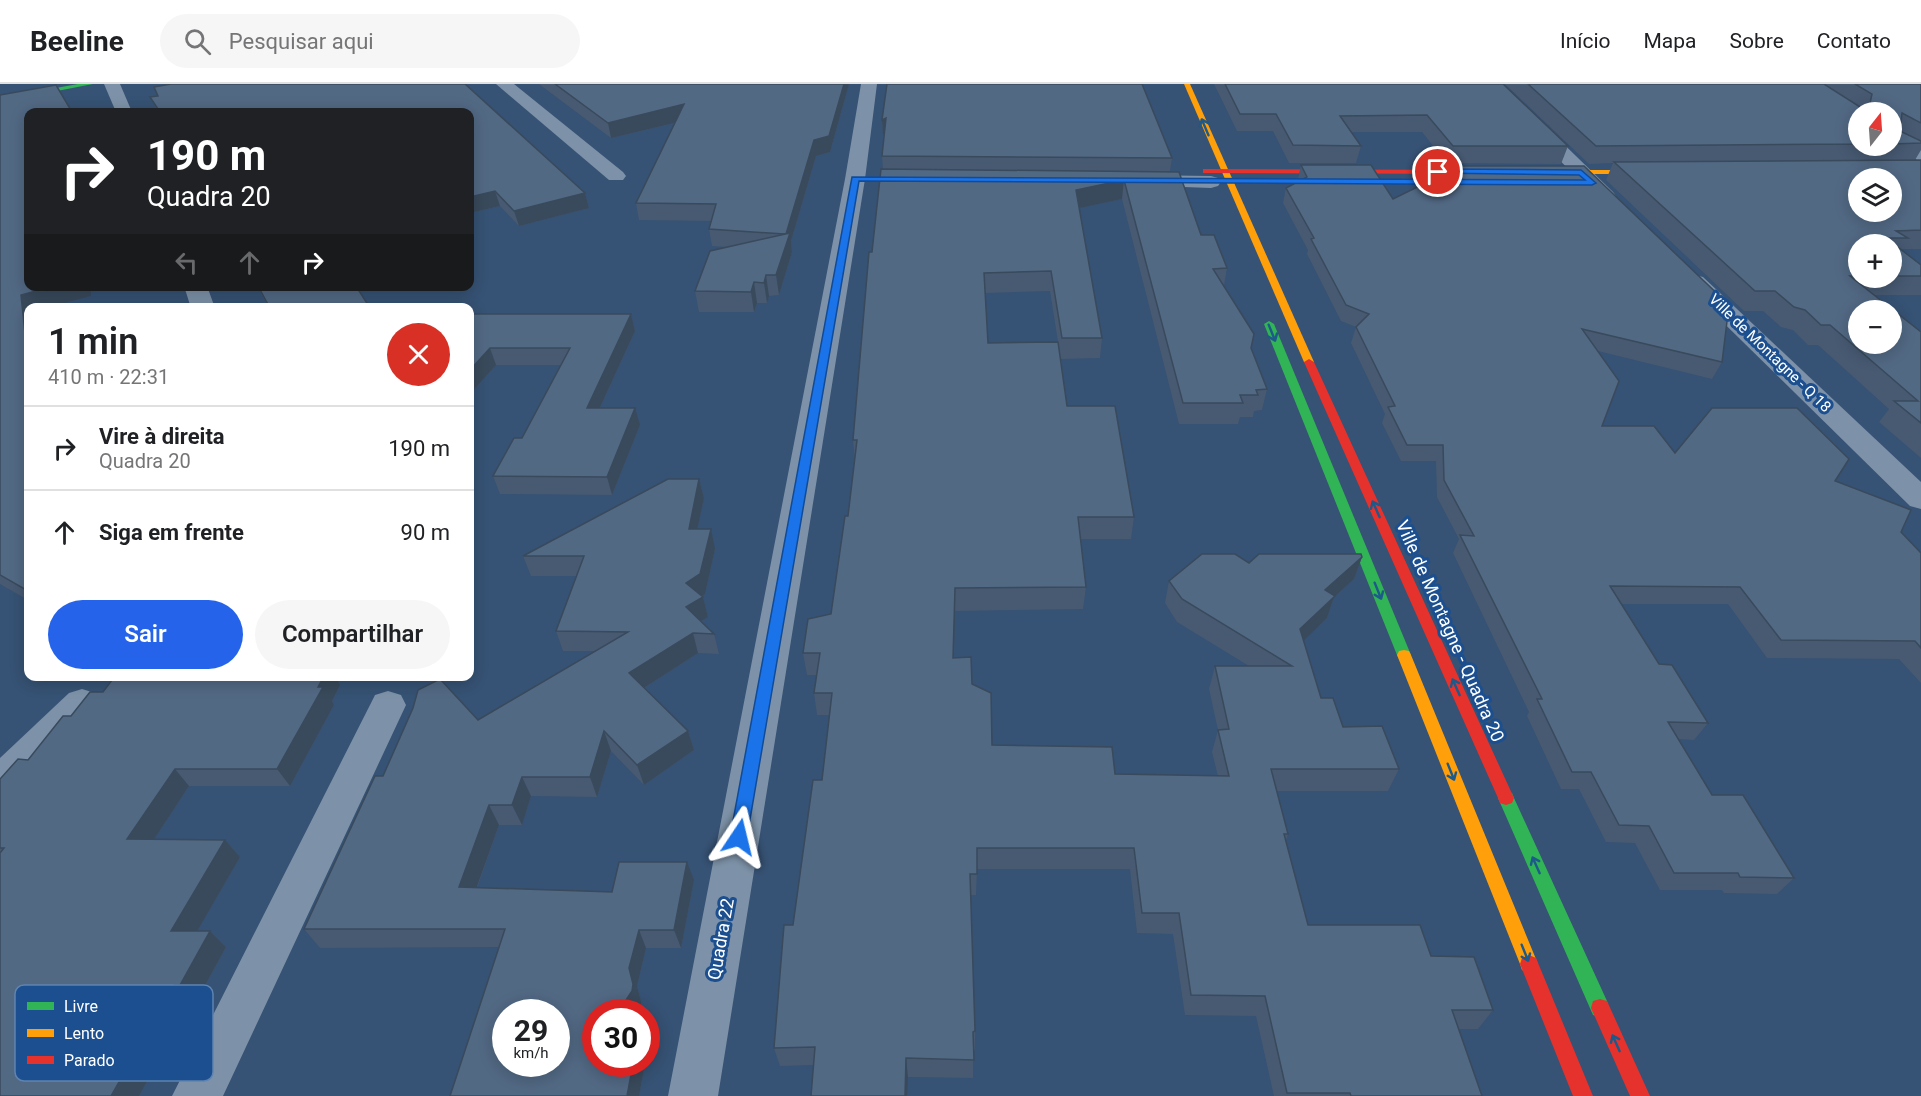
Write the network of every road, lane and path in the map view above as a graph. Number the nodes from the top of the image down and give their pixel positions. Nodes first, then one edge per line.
1 (40, 84) edge
2 (90, 84) edge
3 (112, 84) edge
4 (504, 84) edge
5 (869, 84) edge
6 (1187, 84) edge
7 (1492, 84) edge
8 (0, 91) edge
9 (0, 100) edge
10 (122, 108) edge
11 (1902, 144) edge
12 (1921, 156) edge
13 (1509, 172) edge
14 (616, 176) dead end
15 (1120, 176) edge
16 (1214, 176) junction
17 (1533, 177) edge
18 (1587, 177) junction
19 (1662, 177) edge
20 (1498, 182) edge
21 (1622, 211) edge
22 (1682, 268) edge
23 (1264, 314) dead end
24 (1921, 499) edge
25 (82, 703) edge
26 (388, 705) dead end
27 (0, 782) edge
28 (213, 1065) edge
29 (205, 1081) edge
30 (198, 1096) edge
31 (693, 1096) edge
32 (1583, 1096) edge
33 (1640, 1096) edge

1 - 8 street
2 - 9 street
3 - 10 street
4 - 14 street
5 - 31 street, Quadra 22
16 -> 6 street, Ville de Montagne - Quadra 20
7 - 18 street
11 - 12 street
13 - 16 street
15 - 16 street
16 - 20 street
33 -> 16 street, Ville de Montagne - Quadra 20
17 - 18 street
18 - 19 street
18 - 21 street
22 - 24 street, Ville de Montagne - Q 18
23 -> 32 street
25 - 27 street
26 - 28 street
29 - 30 street

